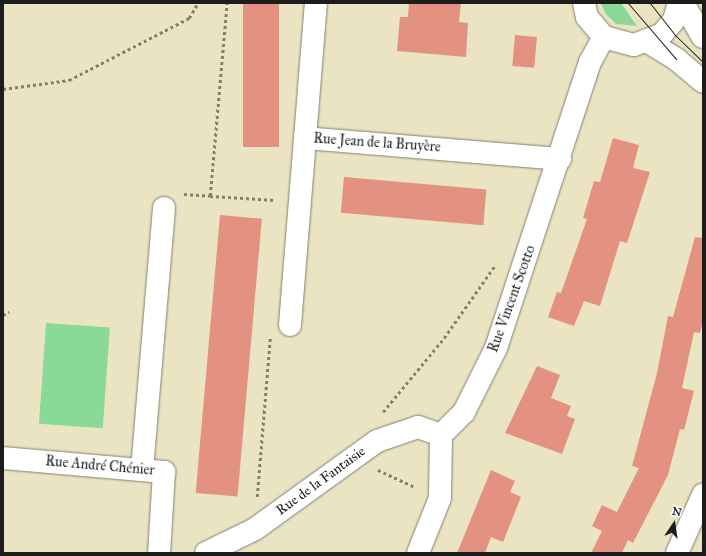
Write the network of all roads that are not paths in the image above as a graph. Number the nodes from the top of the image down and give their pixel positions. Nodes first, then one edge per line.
1 (316, 3) edge
2 (584, 3) edge
3 (679, 3) edge
4 (683, 3) edge
5 (604, 37) junction
6 (703, 37) edge
7 (648, 42) junction
8 (703, 82) edge
9 (305, 138) junction
10 (560, 159) junction
11 (164, 208) road end
12 (290, 325) road end
13 (441, 435) junction
14 (3, 458) edge
15 (142, 470) junction
16 (703, 495) edge
17 (159, 553) edge
18 (206, 553) edge
19 (418, 553) edge
20 (677, 553) edge

1 - 9 street, Rue Jean de la Bruyère
2 - 5 street
3 - 7 street
4 - 6 street
5 - 7 street
5 - 10 street, Rue Vincent Scotto
7 - 8 street
9 - 10 street, Rue Jean de la Bruyère
9 - 12 street
10 - 13 street, Rue Vincent Scotto
11 - 15 street
13 - 18 street, Rue de la Fantaisie
13 - 19 street
14 - 15 street, Rue André Chénier
15 - 17 street, Rue André Chénier
16 - 20 street

